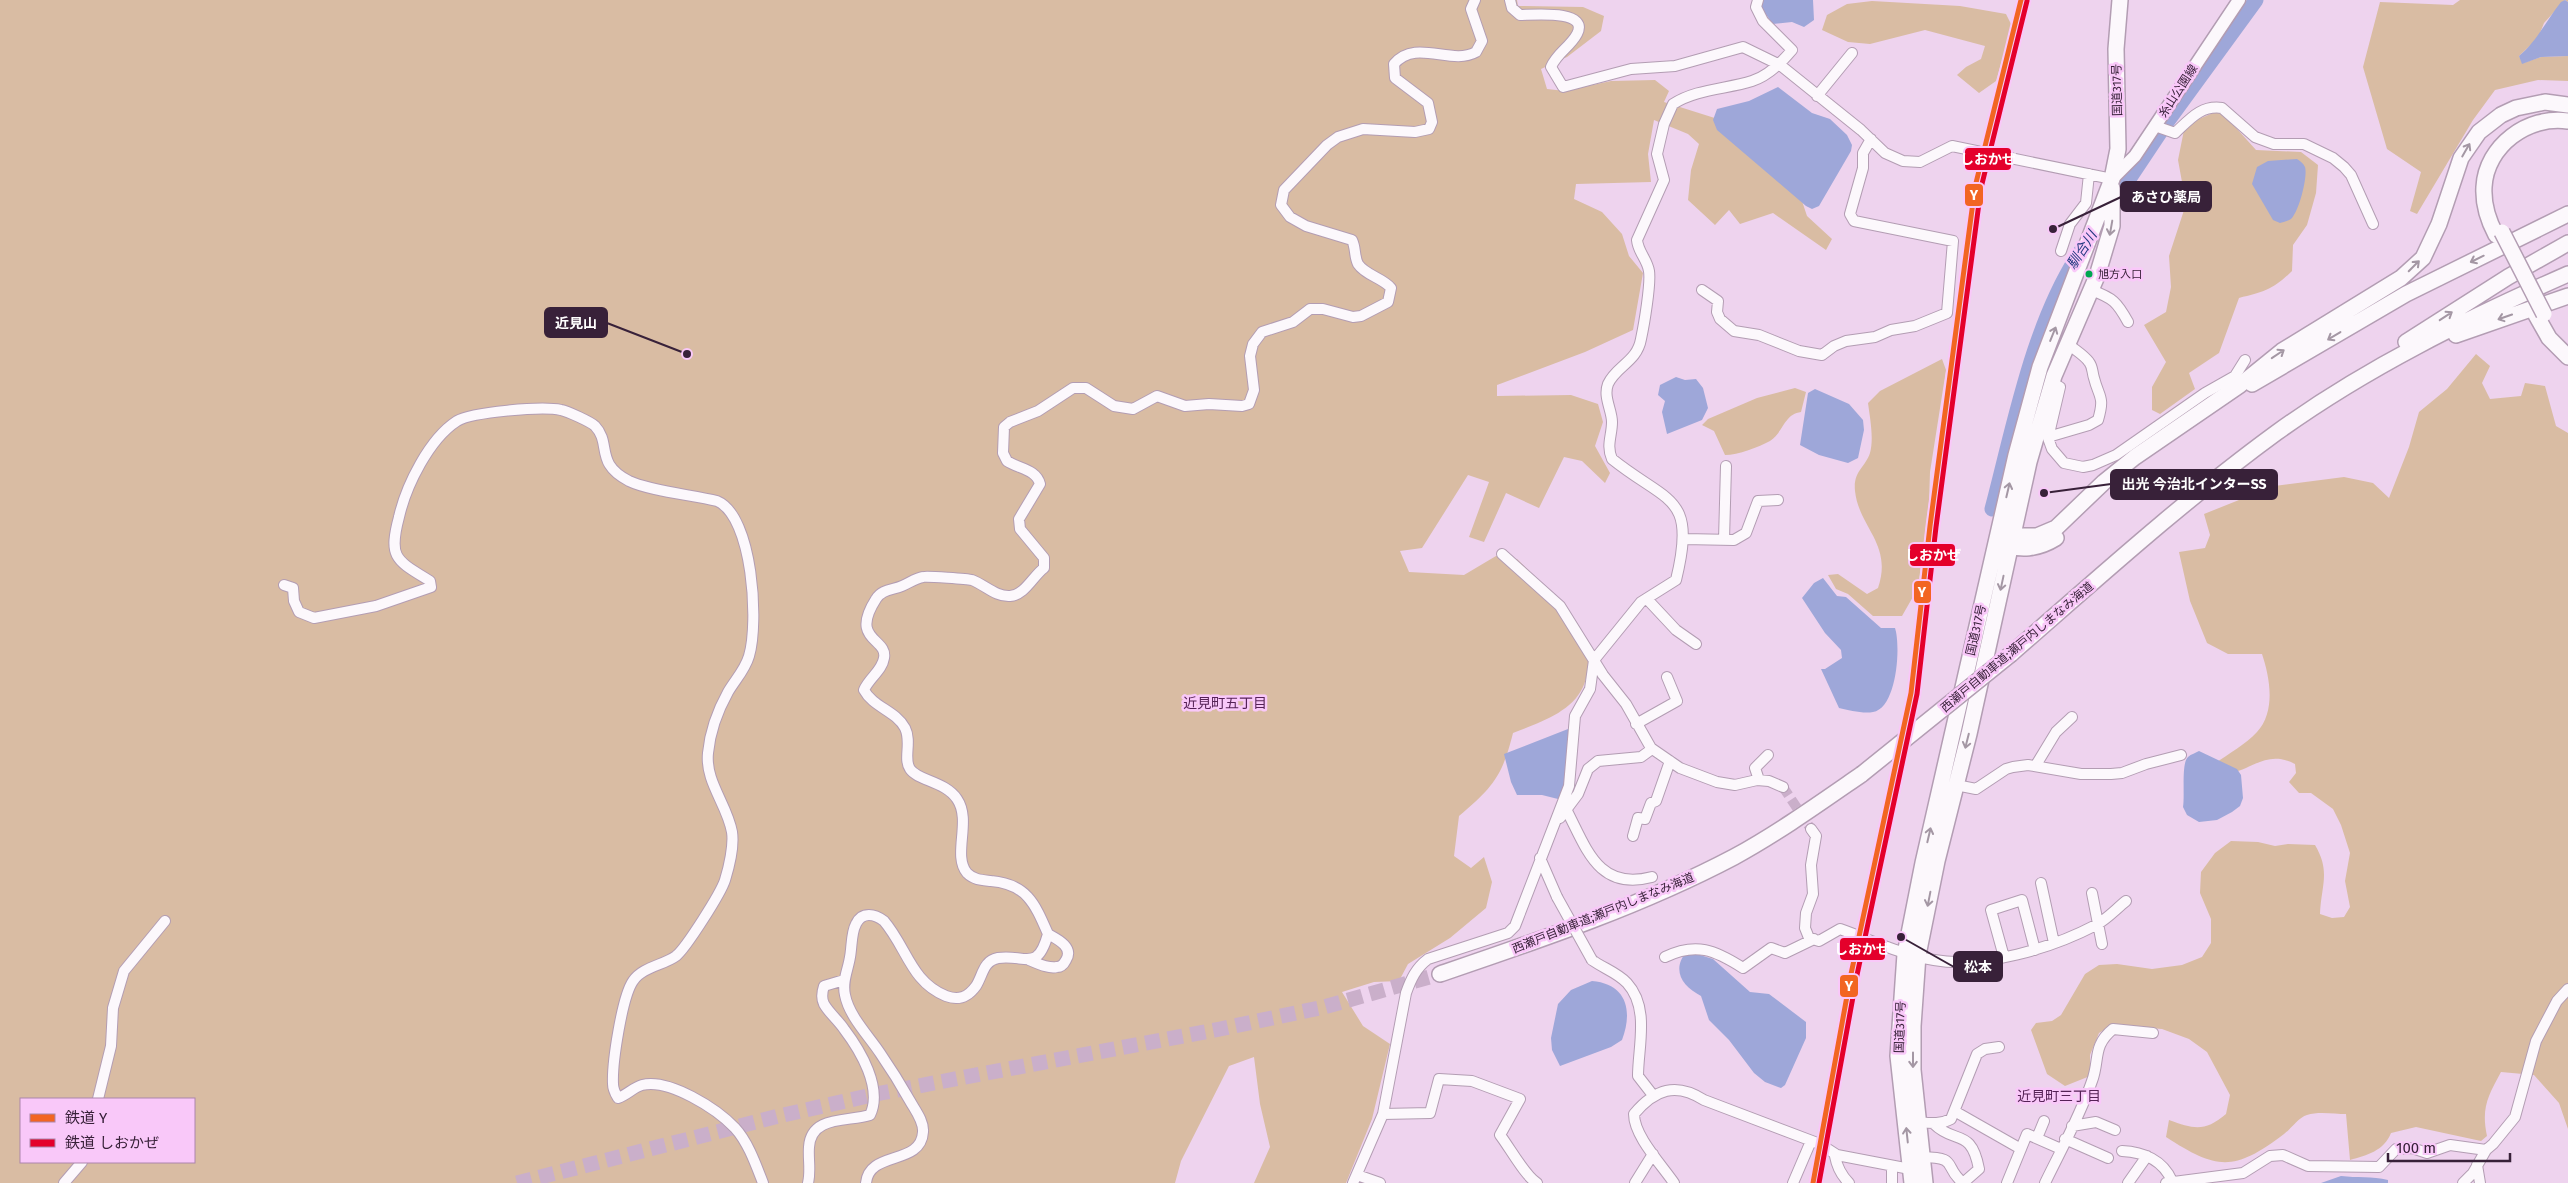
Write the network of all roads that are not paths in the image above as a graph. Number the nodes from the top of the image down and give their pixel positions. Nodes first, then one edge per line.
1 (1475, 0) edge
2 (1510, 0) edge
3 (1758, 0) edge
4 (2120, 0) edge
5 (2239, 0) edge
6 (1852, 53) dead end
7 (1780, 65) junction
8 (1817, 96) junction
9 (2568, 105) edge
10 (2568, 121) edge
11 (2155, 126) junction
12 (2568, 129) edge
13 (1871, 139) junction
14 (2088, 174) junction
15 (2112, 179) junction
16 (2568, 214) edge
17 (2373, 224) dead end
18 (2499, 233) junction
19 (2568, 243) edge
20 (2061, 251) dead end
21 (2568, 274) edge
22 (1702, 290) dead end
23 (2091, 290) junction
24 (2568, 296) edge
25 (2540, 315) junction
26 (2128, 322) dead end
27 (2068, 344) junction
28 (2568, 347) edge
29 (2568, 357) edge
30 (2245, 360) dead end
31 (2052, 383) junction
32 (2303, 415) junction
33 (2276, 433) junction
34 (2048, 437) junction
35 (1726, 466) dead end
36 (1778, 500) dead end
37 (1684, 539) junction
38 (1724, 540) junction
39 (2006, 540) junction
40 (1502, 554) dead end
41 (284, 585) dead end
42 (1647, 599) junction
43 (1696, 644) dead end
44 (1594, 660) junction
45 (1667, 677) dead end
46 (2072, 717) dead end
47 (1636, 724) junction
48 (1652, 749) junction
49 (2181, 755) dead end
50 (1768, 756) dead end
51 (1670, 761) junction
52 (2036, 765) junction
53 (1758, 780) junction
54 (1956, 785) junction
55 (1783, 787) tunnel mouth
56 (1567, 811) junction
57 (1555, 825) junction
58 (1811, 829) tunnel mouth
59 (1633, 836) dead end
60 (1540, 858) junction
61 (1652, 877) dead end
62 (2041, 883) dead end
63 (2092, 894) dead end
64 (2126, 901) dead end
65 (165, 921) dead end
66 (2098, 924) junction
67 (1048, 934) junction
68 (1814, 939) junction
69 (2054, 943) junction
70 (2102, 944) dead end
71 (2035, 950) junction
72 (1911, 955) junction
73 (1665, 957) dead end
74 (2004, 957) junction
75 (1029, 960) junction
76 (1440, 974) tunnel mouth
77 (844, 980) junction
78 (2568, 989) edge
79 (2153, 1033) dead end
80 (1999, 1047) dead end
81 (1652, 1094) junction
82 (98, 1098) edge
83 (1956, 1112) junction
84 (1384, 1114) junction
85 (2044, 1121) dead end
86 (1917, 1122) junction
87 (1934, 1124) junction
88 (2072, 1126) junction
89 (2114, 1130) dead end
90 (2037, 1138) junction
91 (1810, 1142) junction
92 (2063, 1144) junction
93 (2021, 1149) junction
94 (2486, 1150) junction
95 (2122, 1151) dead end
96 (1654, 1154) junction
97 (1837, 1155) junction
98 (2147, 1156) junction
99 (1922, 1157) junction
100 (2108, 1158) dead end
101 (81, 1163) edge
102 (2477, 1165) junction
103 (1892, 1166) junction
104 (1911, 1176) edge
105 (1355, 1179) edge
106 (2169, 1182) edge
107 (64, 1183) edge
108 (763, 1183) edge
109 (808, 1183) edge
110 (866, 1183) edge
111 (1380, 1183) edge
112 (1537, 1183) edge
113 (1635, 1183) edge
114 (1674, 1183) edge
115 (1793, 1183) edge
116 (1849, 1183) edge
117 (1892, 1183) edge
118 (1925, 1183) edge
119 (1963, 1183) edge
120 (2007, 1183) edge
121 (2045, 1183) edge
122 (2128, 1183) edge
123 (2463, 1183) edge
124 (2480, 1183) edge

1 - 67 street
2 - 7 street
3 - 7 street
4 - 15 highway, 国道317号
5 - 11 main road, 糸山公園線
6 - 8 street
7 - 8 street
7 - 37 street
8 - 13 street
39 -> 9 highway
10 - 18 highway
11 - 15 main road, 糸山公園線
11 - 17 street
12 - 18 highway
13 - 14 street
13 - 22 street
14 - 15 street
14 - 20 street
15 -> 23 highway, 国道317号
39 -> 15 highway, 国道317号
16 -> 39 highway
18 - 25 highway, bridge
33 -> 19 highway
21 - 32 highway, 西瀬戸自動車道;瀬戸内しまなみ海道
23 - 26 street
23 - 27 highway, 国道317号
24 -> 32 highway
25 - 28 highway
25 - 29 highway
27 - 31 highway, 国道317号
27 - 34 street
30 - 34 street
31 - 34 street
31 - 39 highway, 国道317号
32 - 33 highway, 西瀬戸自動車道;瀬戸内しまなみ海道
33 - 76 highway, 西瀬戸自動車道;瀬戸内しまなみ海道, bridge
35 - 38 street
36 - 38 street
37 - 38 street
37 - 42 street
39 -> 54 highway, 国道317号
72 -> 39 highway, 国道317号
40 - 44 street
41 - 108 street
42 - 43 street
42 - 44 street
44 - 47 street
44 - 57 street
45 - 47 street
46 - 52 street
47 - 48 street
48 - 51 street
48 - 56 street
49 - 52 street
50 - 53 street
51 - 53 street
51 - 59 street
52 - 54 street
53 - 55 street
54 -> 72 highway, 国道317号
56 - 57 street
56 - 61 street
57 - 60 street
58 - 68 street
60 - 81 street, bridge
60 - 84 street
62 - 69 street
63 - 66 street
64 - 66 street
65 - 82 street
66 - 69 street
66 - 70 street
67 - 75 street
67 - 75 street
68 - 72 street
68 - 73 street
69 - 71 street
71 - 74 street
71 - 74 street
72 - 74 street
72 -> 86 highway, 国道317号
104 -> 72 highway, 国道317号
75 - 77 street
77 - 109 street
77 - 110 street
78 - 94 street
79 - 88 street
80 - 83 street
81 - 91 street
81 - 96 street
83 - 87 street
83 - 93 street
84 - 105 street
84 - 112 street
85 - 90 street
86 - 87 street
86 - 99 highway, 国道317号
87 - 119 street
88 - 89 street
88 - 92 street
90 - 92 street
90 - 93 street
91 - 97 street
91 - 115 street
92 - 100 street
92 - 121 street
93 - 120 street
94 - 102 street
94 - 106 street
95 - 98 street
96 - 113 street
96 - 114 street
97 - 103 street
97 - 116 street
98 - 106 street
98 - 122 street
99 - 118 highway, 国道317号
99 - 119 street
101 - 107 street
102 - 123 street
102 - 124 street
103 - 104 street
103 - 117 street
105 - 111 street

